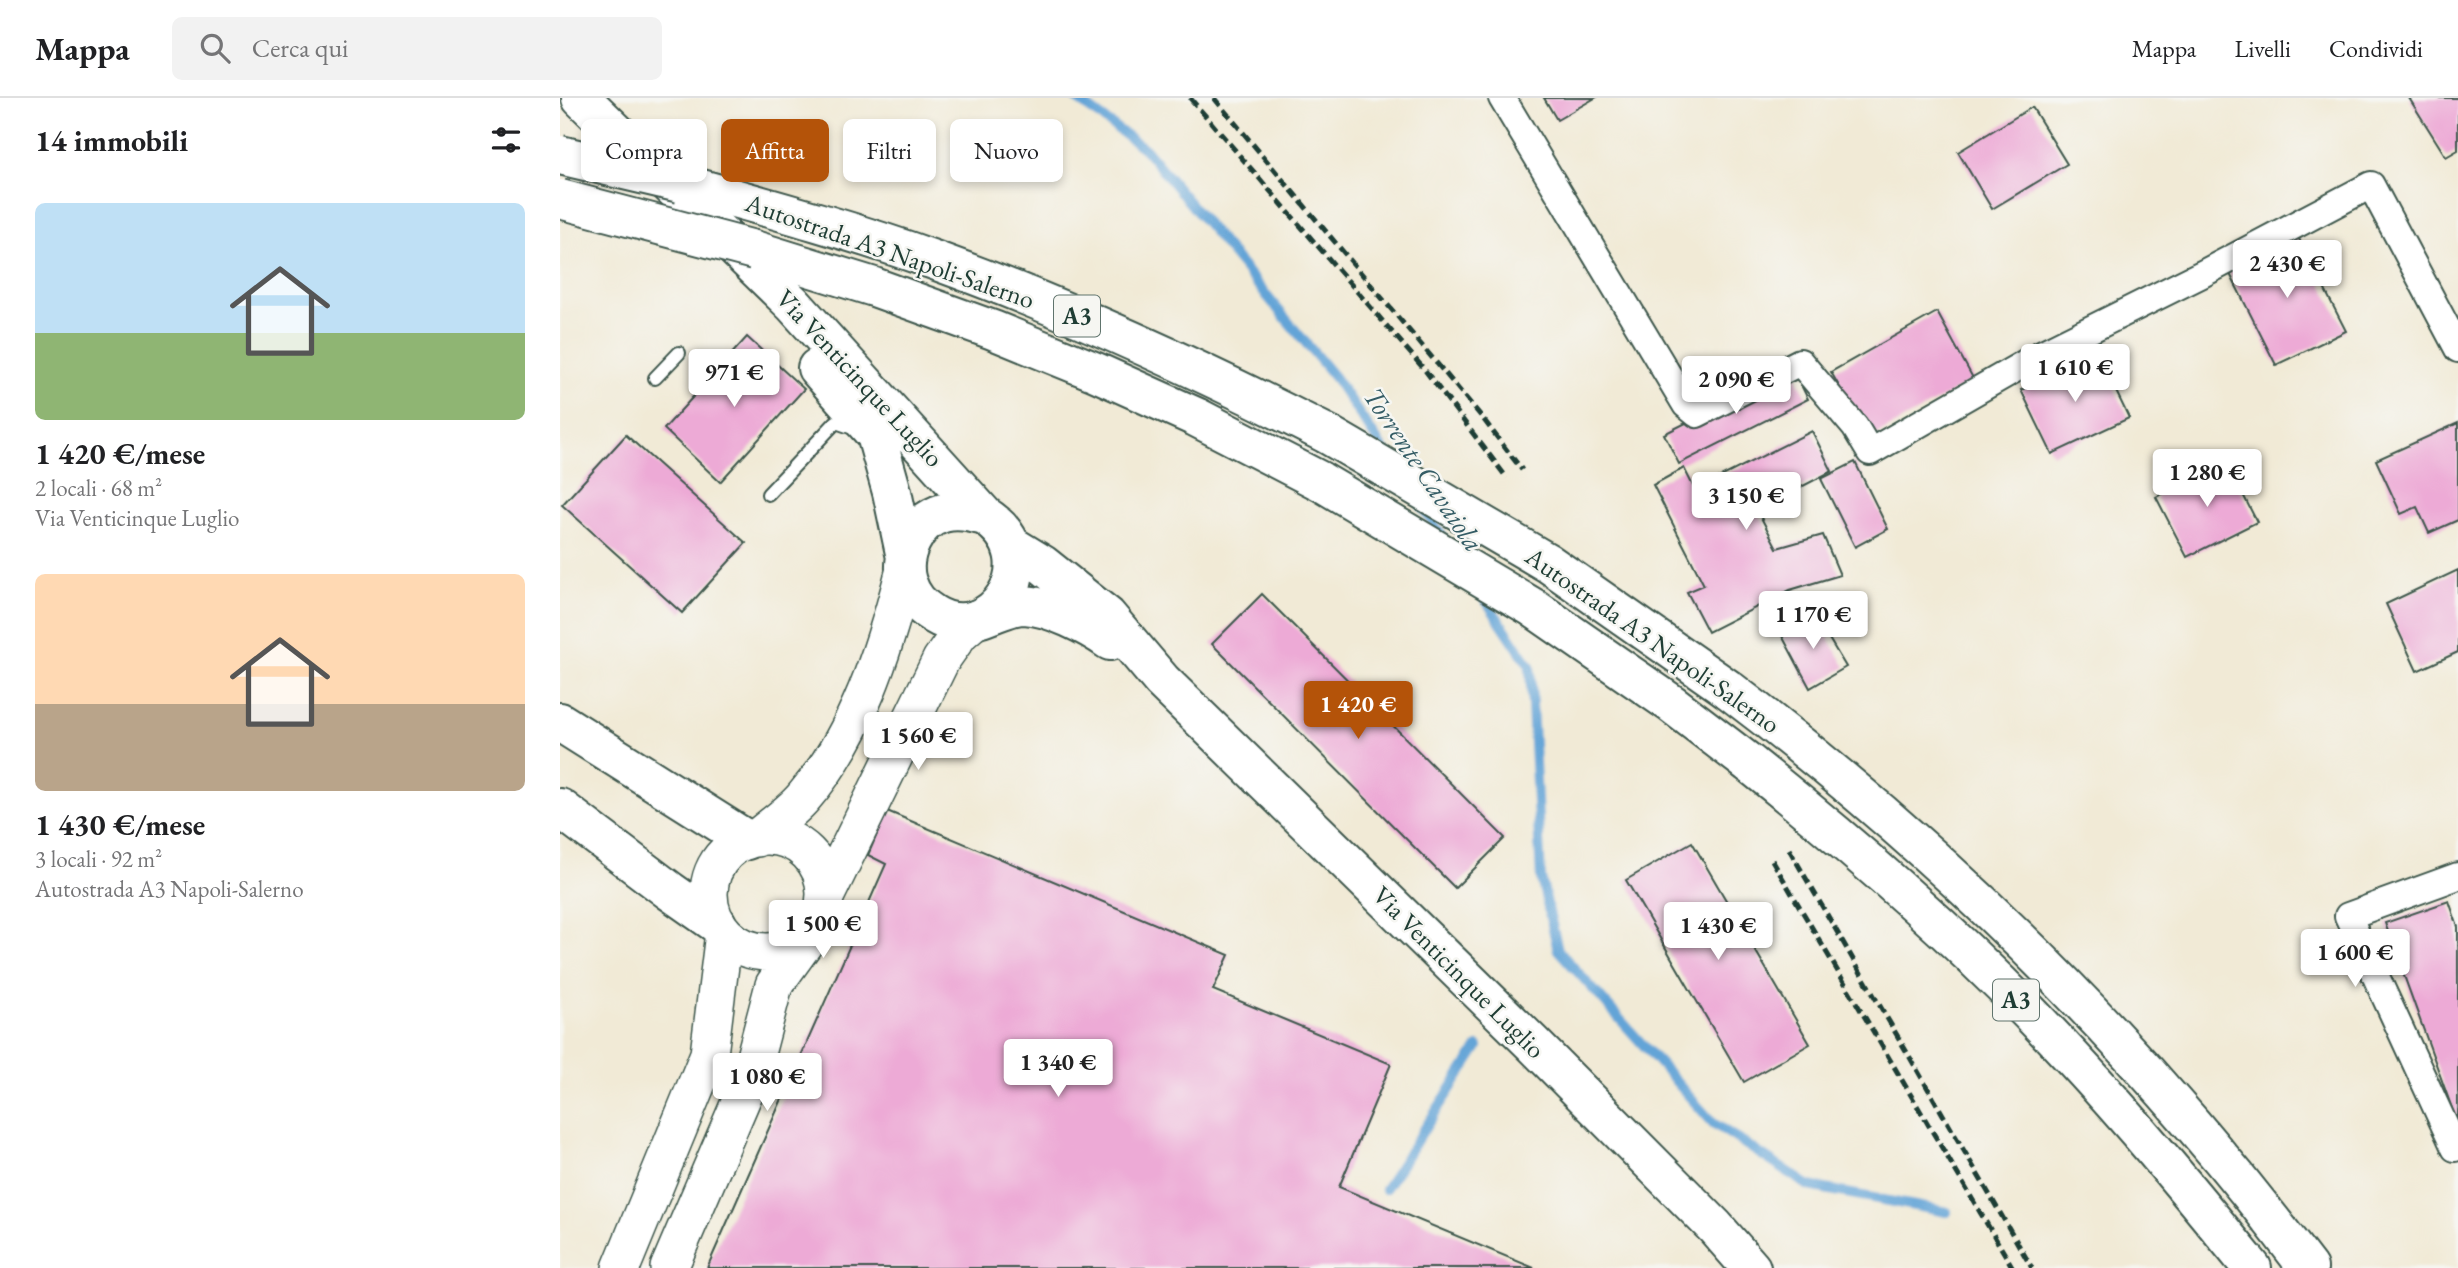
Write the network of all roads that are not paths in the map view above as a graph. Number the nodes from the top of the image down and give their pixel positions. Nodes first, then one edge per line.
1 (581, 98) edge
2 (1502, 98) edge
3 (560, 110) edge
4 (560, 147) edge
5 (560, 155) edge
6 (581, 156) edge
7 (581, 160) edge
8 (670, 182) edge
9 (560, 200) edge
10 (560, 220) edge
11 (691, 232) junction
12 (2458, 349) edge
13 (679, 353) dead end
14 (655, 378) dead end
15 (876, 435) junction
16 (768, 494) dead end
17 (985, 516) junction
18 (1012, 546) junction
19 (905, 563) junction
20 (976, 619) junction
21 (1163, 681) junction
22 (560, 699) edge
23 (560, 722) edge
24 (595, 746) junction
25 (560, 808) edge
26 (752, 839) junction
27 (2458, 876) edge
28 (825, 897) junction
29 (720, 929) junction
30 (813, 931) junction
31 (2458, 1146) edge
32 (621, 1268) edge
33 (669, 1268) edge
34 (1751, 1268) edge
35 (2252, 1268) edge
36 (2308, 1268) edge

1 - 17 main road, Via Venticinque Luglio
2 - 12 street
3 - 15 main road, Via Venticinque Luglio
4 - 6 main road, A3, bridge
5 - 7 main road, Autostrada A3 Napoli-Salerno / A3, bridge
8 - 36 main road, Autostrada A3 Napoli-Salerno / A3, bridge
9 - 11 main road, Autostrada A3 Napoli-Salerno / A3, bridge
10 - 11 main road, bridge
11 - 35 main road, Autostrada A3 Napoli-Salerno / A3, bridge
13 - 14 lane
15 - 16 lane
15 - 19 main road, Via Venticinque Luglio
17 - 18 main road, Via Venticinque Luglio
17 - 19 main road
18 - 20 main road
18 - 21 main road, Via Venticinque Luglio
19 - 20 main road, Via Venticinque Luglio
19 - 26 main road
20 - 21 main road, Via Venticinque Luglio
20 - 28 main road
21 - 34 main road, Via Venticinque Luglio
22 - 24 main road
23 - 24 main road
24 - 26 main road
25 - 29 main road
26 - 28 main road
26 - 29 main road
27 - 31 street
28 - 30 main road
29 - 30 main road
29 - 32 main road
30 - 33 main road

